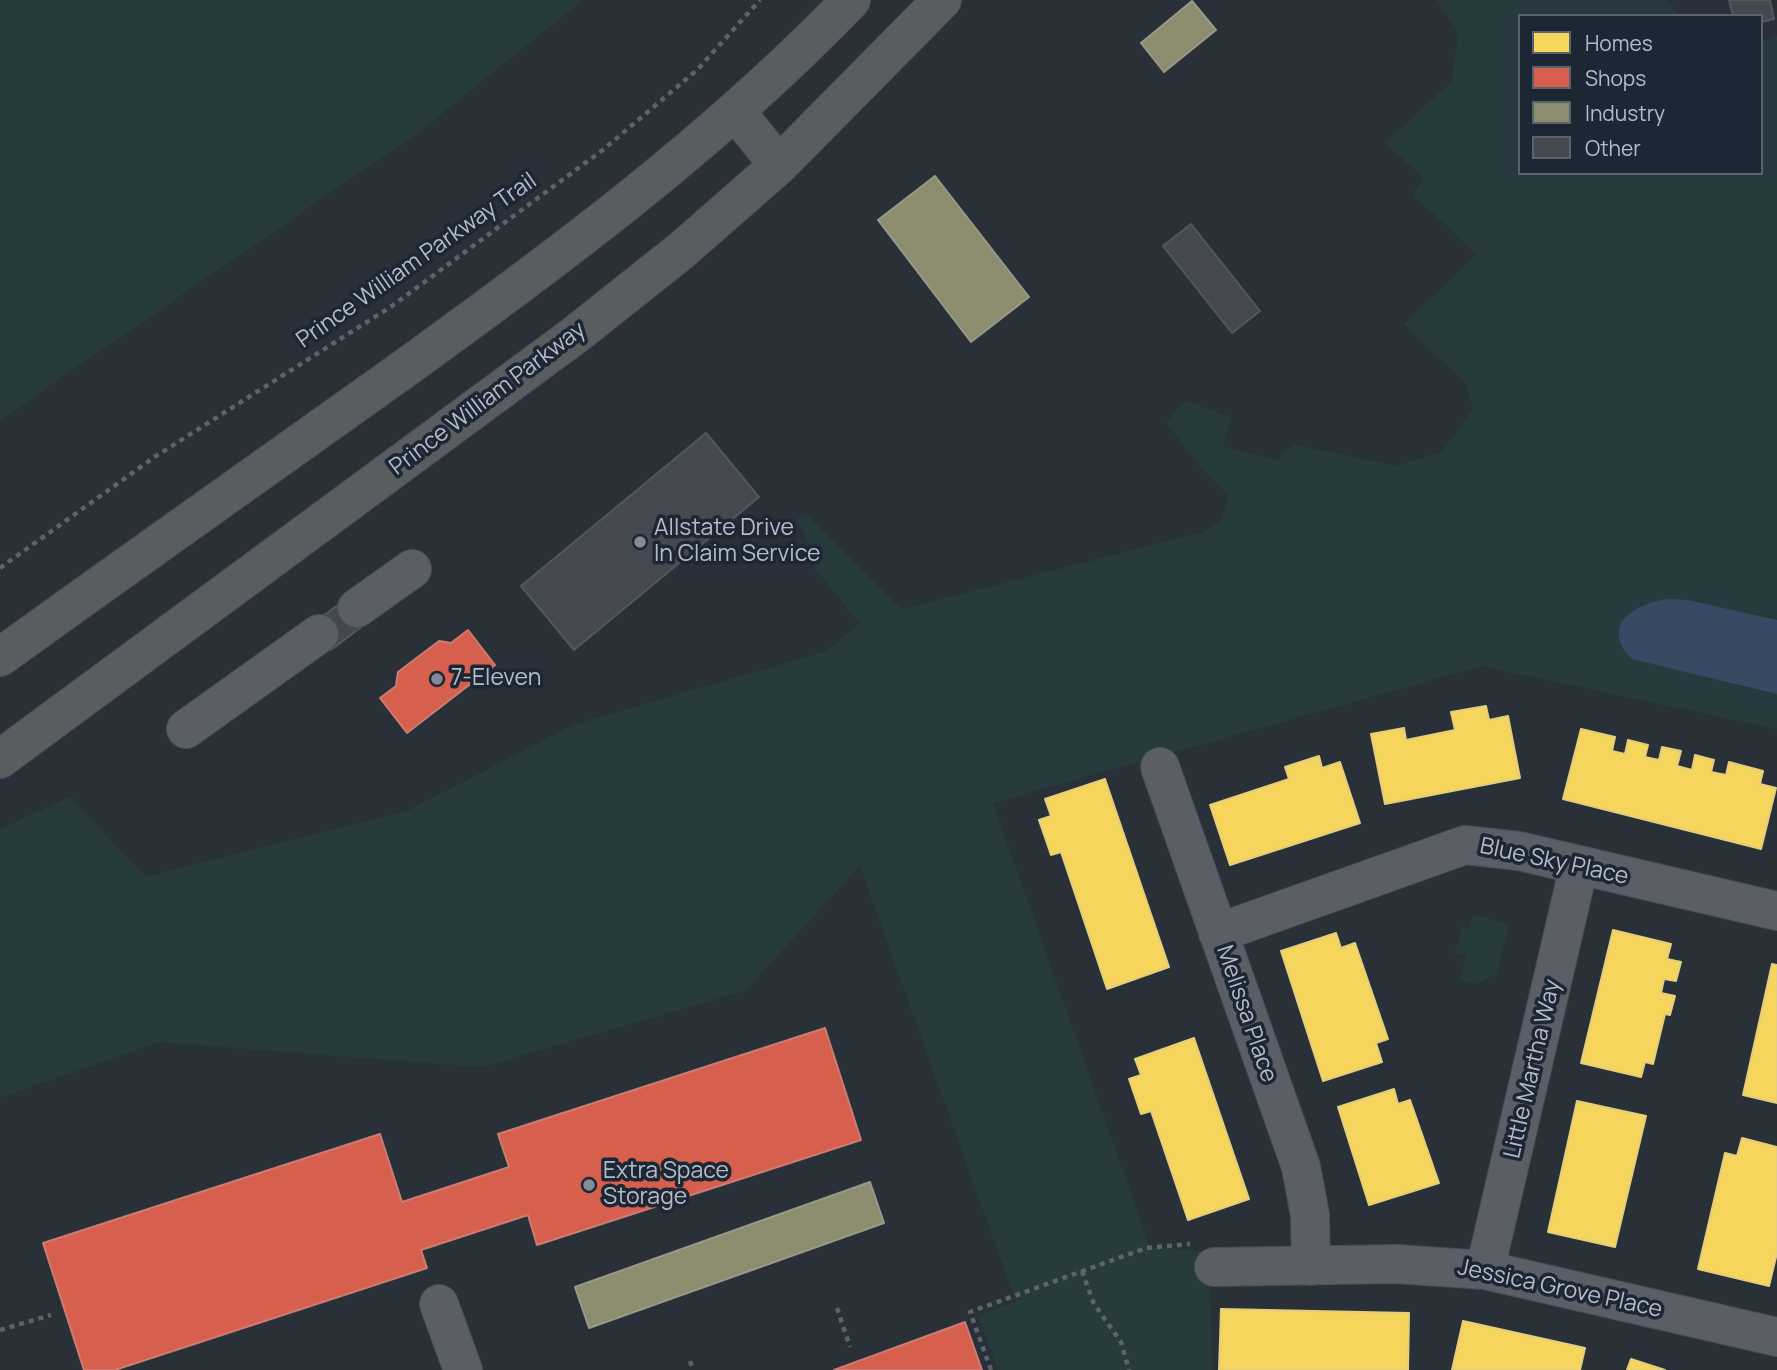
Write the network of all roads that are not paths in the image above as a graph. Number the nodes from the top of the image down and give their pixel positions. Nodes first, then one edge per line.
1 (851, 0) edge
2 (942, 0) edge
3 (735, 111) junction
4 (779, 165) junction
5 (412, 569) dead end
6 (357, 608) dead end
7 (319, 634) dead end
8 (0, 657) edge
9 (186, 729) dead end
10 (0, 759) edge
11 (1160, 767) dead end
12 (1579, 866) junction
13 (1777, 911) edge
14 (1218, 933) junction
15 (1203, 1255) road end
16 (1311, 1265) junction
17 (1485, 1270) junction
18 (439, 1304) dead end
19 (1777, 1337) edge
20 (463, 1370) edge

1 - 3 highway
2 - 4 highway, Prince William Parkway
3 - 4 highway
3 - 8 highway
4 - 10 highway, Prince William Parkway
5 - 6 street
7 - 9 street
11 - 14 street, Melissa Place
12 - 13 street, Blue Sky Place
12 - 14 street, Blue Sky Place
12 - 17 street, Little Martha Way
14 - 16 street, Melissa Place
15 - 16 street, Jessica Grove Place
16 - 17 street, Jessica Grove Place
17 - 19 street, Jessica Grove Place
18 - 20 street

